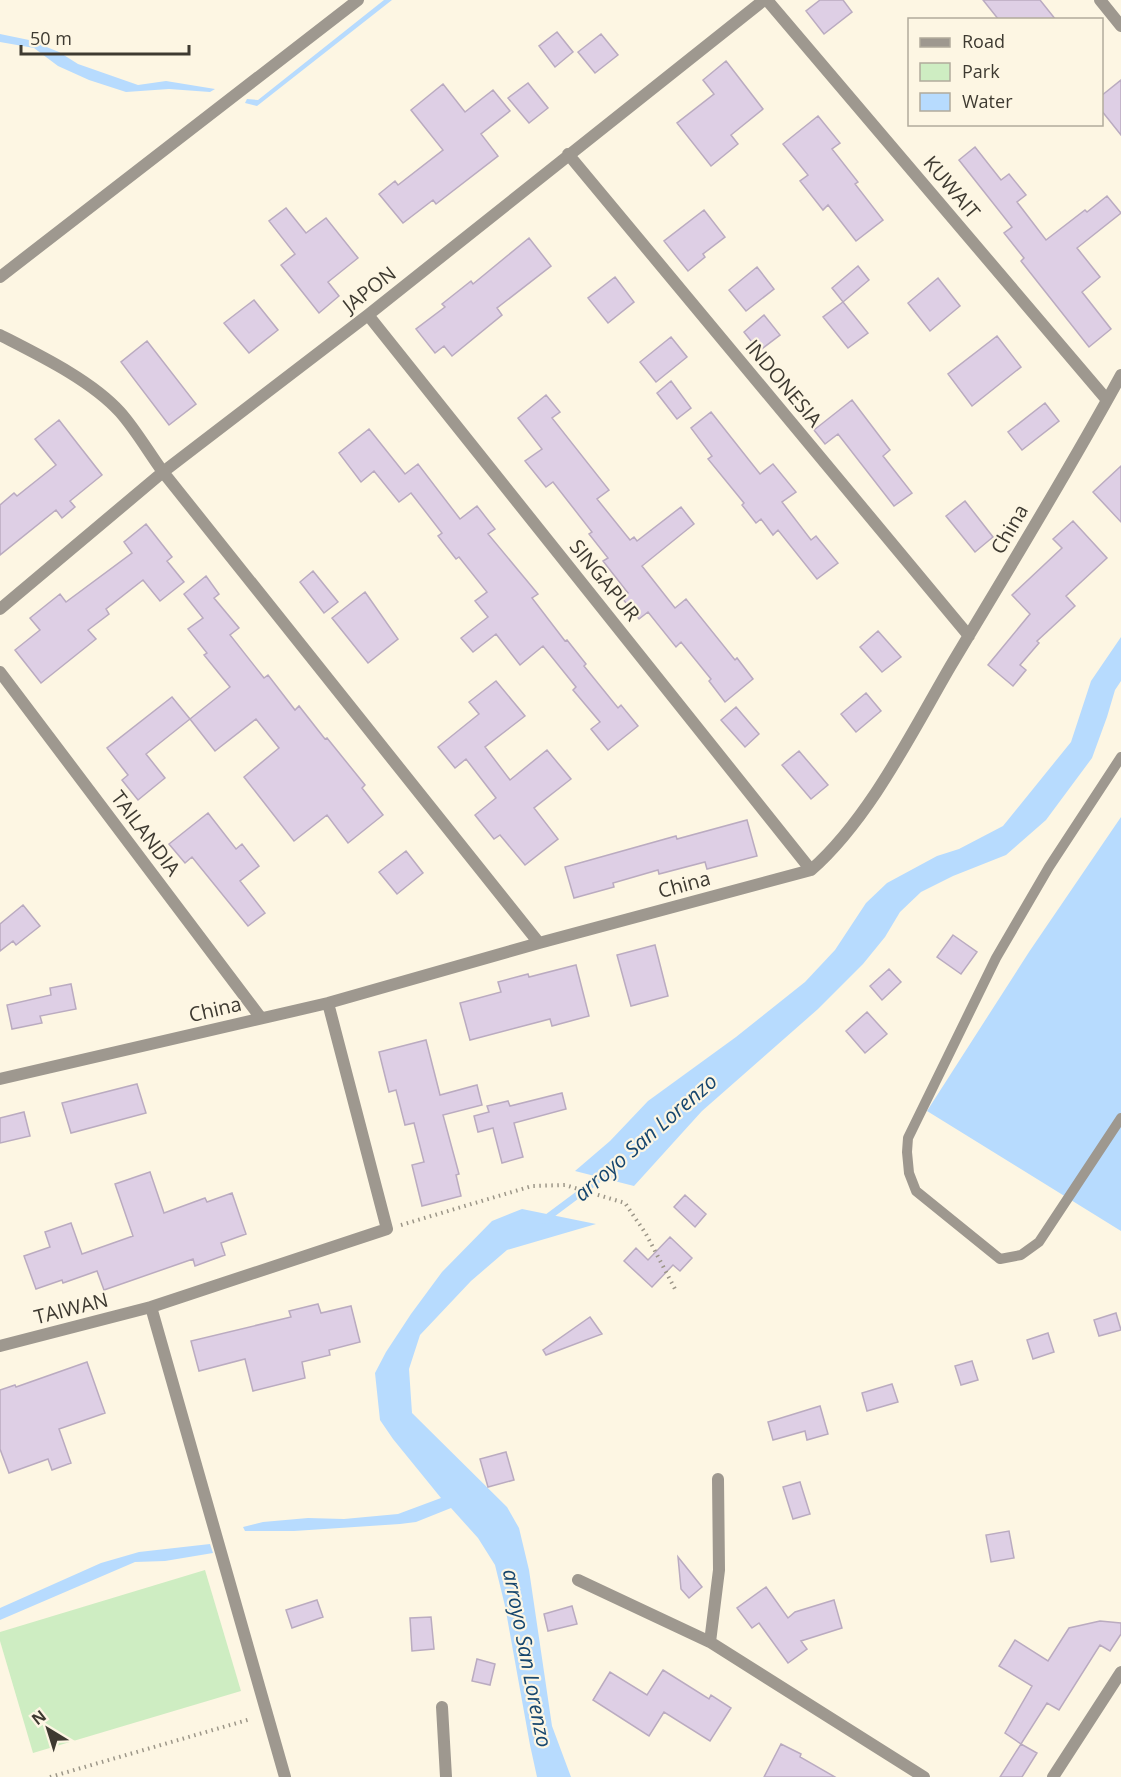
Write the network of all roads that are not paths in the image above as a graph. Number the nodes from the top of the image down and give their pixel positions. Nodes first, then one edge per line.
1 (358, 0) edge
2 (765, 0) edge
3 (1100, 0) edge
4 (1121, 26) edge
5 (568, 154) junction
6 (0, 277) edge
7 (368, 315) junction
8 (0, 335) edge
9 (1121, 375) edge
10 (1107, 400) junction
11 (163, 472) junction
12 (0, 609) edge
13 (969, 636) junction
14 (0, 672) edge
15 (1121, 757) edge
16 (811, 870) junction
17 (539, 943) junction
18 (328, 1003) junction
19 (261, 1018) junction
20 (0, 1079) edge
21 (1121, 1118) edge
22 (151, 1308) junction
23 (0, 1346) edge
24 (718, 1479) dead end
25 (578, 1580) dead end
26 (710, 1642) junction
27 (1121, 1672) edge
28 (442, 1707) dead end
29 (285, 1777) edge
30 (446, 1777) edge
31 (924, 1777) edge
32 (1053, 1777) edge

1 - 6 street
2 - 5 street, JAPON
2 - 10 street, KUWAIT
3 - 4 street
5 - 7 street, JAPON
5 - 13 street, INDONESIA
7 - 11 street, JAPON
7 - 16 street, SINGAPUR
8 - 11 street
9 - 10 street, China
10 - 13 street, China
11 - 12 street, JAPON
11 - 17 street
13 - 16 street, China
14 - 19 street, TAILANDIA
15 - 21 lane
16 - 17 street, China
17 - 18 street, China
18 - 19 street, China
18 - 22 street, TAIWAN
19 - 20 street, China
22 - 23 street, TAIWAN
22 - 29 street
24 - 26 street
25 - 26 street
26 - 31 street
27 - 32 street
28 - 30 street

